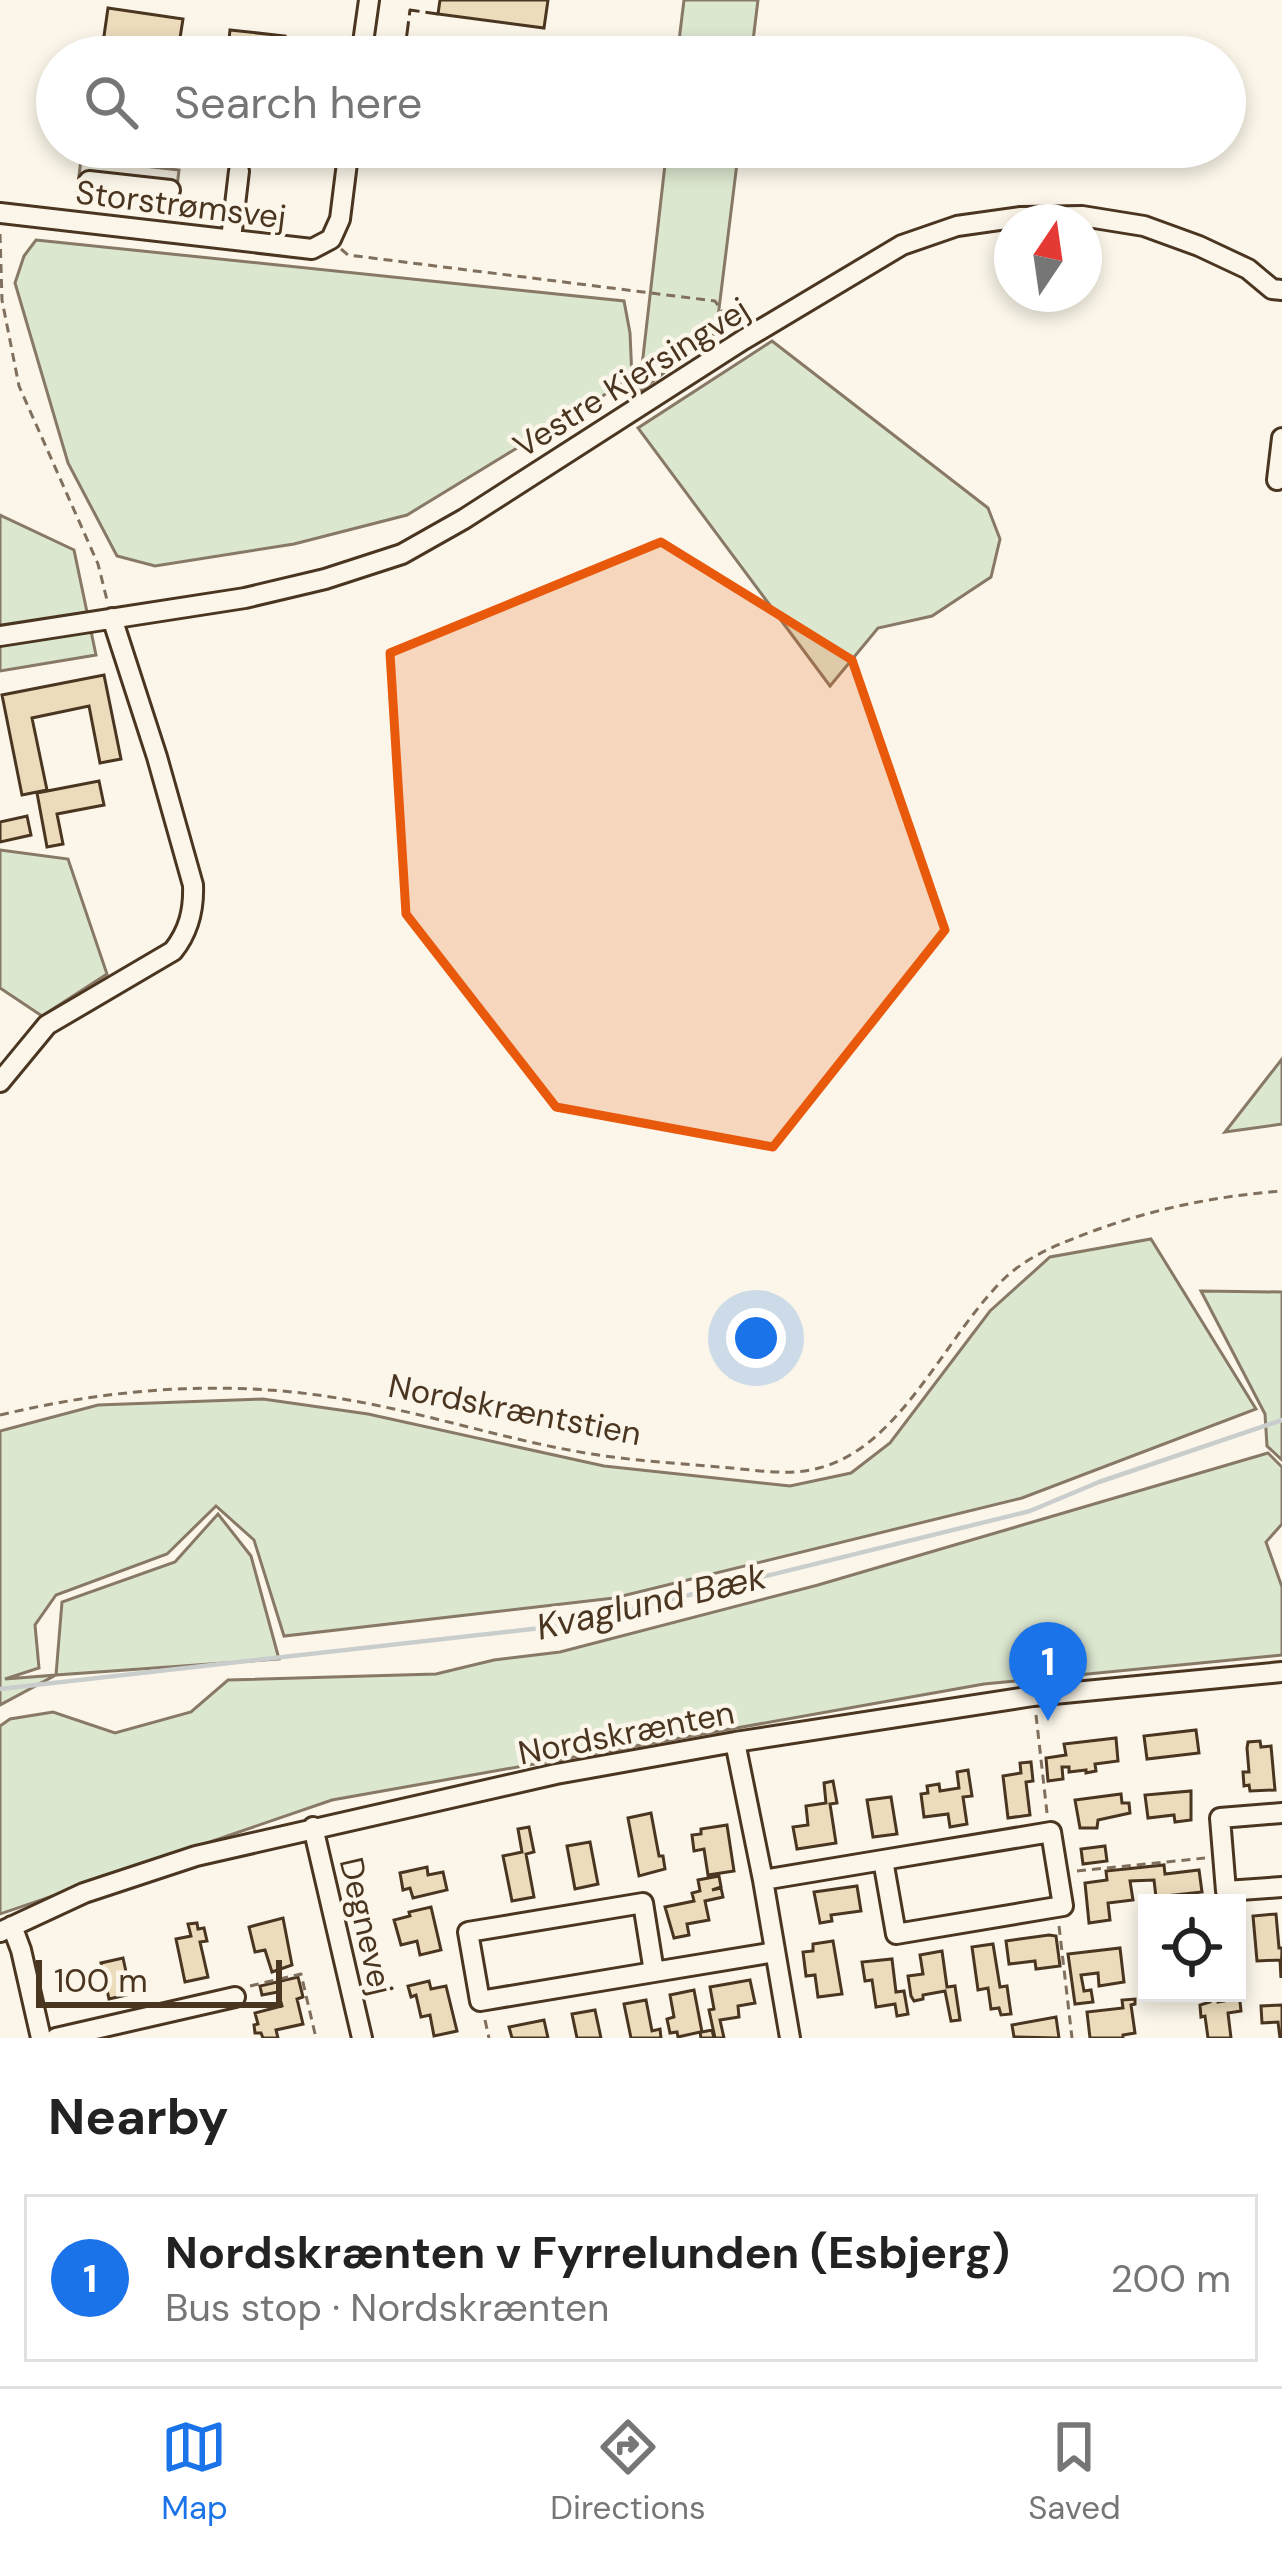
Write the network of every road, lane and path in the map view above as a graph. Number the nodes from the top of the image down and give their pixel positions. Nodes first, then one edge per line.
1 (369, 0) edge
2 (365, 36) edge
3 (347, 168) edge
4 (239, 171) dead end
5 (89, 181) dead end
6 (137, 186) junction
7 (170, 190) dead end
8 (0, 213) edge
9 (131, 228) junction
10 (0, 232) edge
11 (231, 239) junction
12 (331, 239) junction
13 (1282, 290) edge
14 (742, 340) junction
15 (1282, 438) edge
16 (1277, 480) dead end
17 (112, 618) junction
18 (0, 636) edge
19 (0, 1082) edge
20 (1282, 1192) edge
21 (0, 1415) edge
22 (1282, 1672) edge
23 (1034, 1696) junction
24 (735, 1742) junction
25 (1282, 1813) edge
26 (313, 1827) junction
27 (1051, 1832) junction
28 (1223, 1856) junction
29 (884, 1860) junction
30 (1057, 1873) junction
31 (763, 1880) junction
32 (1282, 1887) edge
33 (1063, 1906) junction
34 (6, 1929) edge
35 (775, 1952) junction
36 (655, 1972) junction
37 (236, 1997) joint
38 (480, 2001) junction
39 (41, 2038) edge
40 (56, 2038) edge
41 (316, 2038) edge
42 (362, 2038) edge
43 (490, 2038) edge
44 (790, 2038) edge
45 (1072, 2038) edge

1 - 2 street
3 - 12 street, Storstrømsvej
4 - 11 street
5 - 6 street
6 - 7 street
6 - 9 street
8 - 9 street, Storstrømsvej
9 - 11 street, Storstrømsvej
10 - 17 path
11 - 12 street, Storstrømsvej
12 - 14 path
13 - 14 street, Vestre Kjersingvej
14 - 17 street, Vestre Kjersingvej
15 - 16 street
17 - 18 street, Vestre Kjersingvej
17 - 19 street
20 - 21 path, Nordskræntstien
22 - 23 street, Nordskrænten
23 - 24 street, Nordskrænten
23 - 27 path
24 - 26 street, Nordskrænten
24 - 31 street
25 - 28 street
26 - 34 street, Nordskrænten
26 - 42 street, Degnevej
27 - 29 street
27 - 30 street
28 - 30 path
28 - 32 street
29 - 31 street
29 - 33 street
30 - 33 street
31 - 35 street
33 - 45 path
34 - 39 street
35 - 36 street
35 - 44 street
36 - 38 street
36 - 38 street
37 - 40 street
37 - 41 path
38 - 43 path

